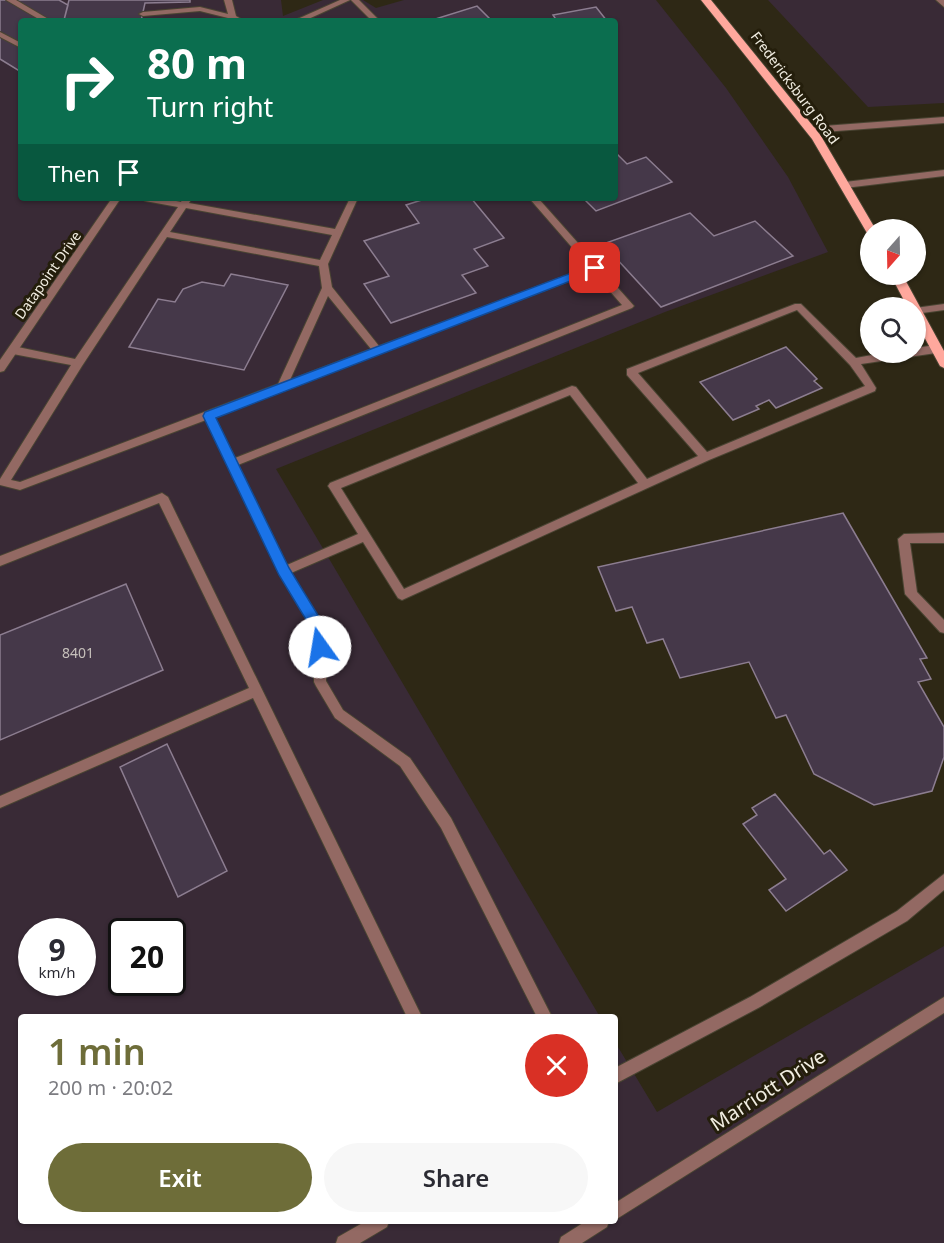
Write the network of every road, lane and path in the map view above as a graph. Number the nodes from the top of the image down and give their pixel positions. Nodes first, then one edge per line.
1 (10, 0) edge
2 (228, 0) edge
3 (346, 0) edge
4 (355, 0) edge
5 (706, 0) edge
6 (940, 0) edge
7 (944, 5) edge
8 (143, 14) dead end
9 (42, 18) edge
10 (227, 18) edge
11 (232, 18) edge
12 (304, 18) edge
13 (373, 18) edge
14 (0, 34) edge
15 (18, 44) edge
16 (944, 120) edge
17 (810, 130) junction
18 (944, 173) edge
19 (845, 185) junction
20 (115, 201) edge
21 (186, 201) edge
22 (353, 201) edge
23 (535, 201) edge
24 (865, 219) edge
25 (338, 233) junction
26 (166, 234) junction
27 (323, 264) junction
28 (595, 268) junction
29 (327, 288) junction
30 (944, 307) edge
31 (926, 308) edge
32 (926, 330) edge
33 (936, 349) junction
34 (13, 350) junction
35 (377, 350) junction
36 (926, 350) edge
37 (860, 361) edge
38 (854, 362) junction
39 (78, 363) junction
40 (944, 363) edge
41 (0, 368) edge
42 (281, 387) junction
43 (209, 416) junction
44 (705, 457) junction
45 (232, 463) junction
46 (645, 484) junction
47 (365, 536) junction
48 (944, 537) edge
49 (0, 561) edge
50 (284, 571) junction
51 (944, 628) edge
52 (256, 691) junction
53 (0, 802) edge
54 (944, 881) edge
55 (944, 1004) edge
56 (414, 1014) edge
57 (543, 1014) edge
58 (618, 1074) edge
59 (618, 1210) edge
60 (376, 1224) edge
61 (597, 1224) edge
62 (344, 1243) edge
63 (567, 1243) edge

1 - 9 street
2 - 11 street
3 - 12 street
4 - 13 street
5 - 17 main road, Fredericksburg Road
6 - 7 street
8 - 10 street
14 - 15 street
16 - 17 street
17 - 19 main road, Fredericksburg Road
18 - 19 street
19 - 24 main road, Fredericksburg Road
20 - 34 street, Datapoint Drive
21 - 25 street
21 - 26 street
22 - 25 street
23 - 28 street
25 - 27 street
26 - 27 street
26 - 39 street
27 - 29 street
28 - 35 street
28 - 45 street
29 - 35 street
29 - 42 street
30 - 31 street
32 - 33 main road
33 - 36 street
33 - 40 main road
34 - 39 street
34 - 41 street, Datapoint Drive
35 - 42 street
37 - 38 street
38 - 44 street
38 - 44 street
39 - 43 street
42 - 43 street
43 - 45 street
44 - 46 street
45 - 50 street
46 - 47 street
46 - 47 street
47 - 50 street
48 - 51 street
49 - 52 street
50 - 57 street
52 - 53 street
52 - 56 street
54 - 58 street
55 - 59 street, Marriott Drive
60 - 62 street
61 - 63 street

